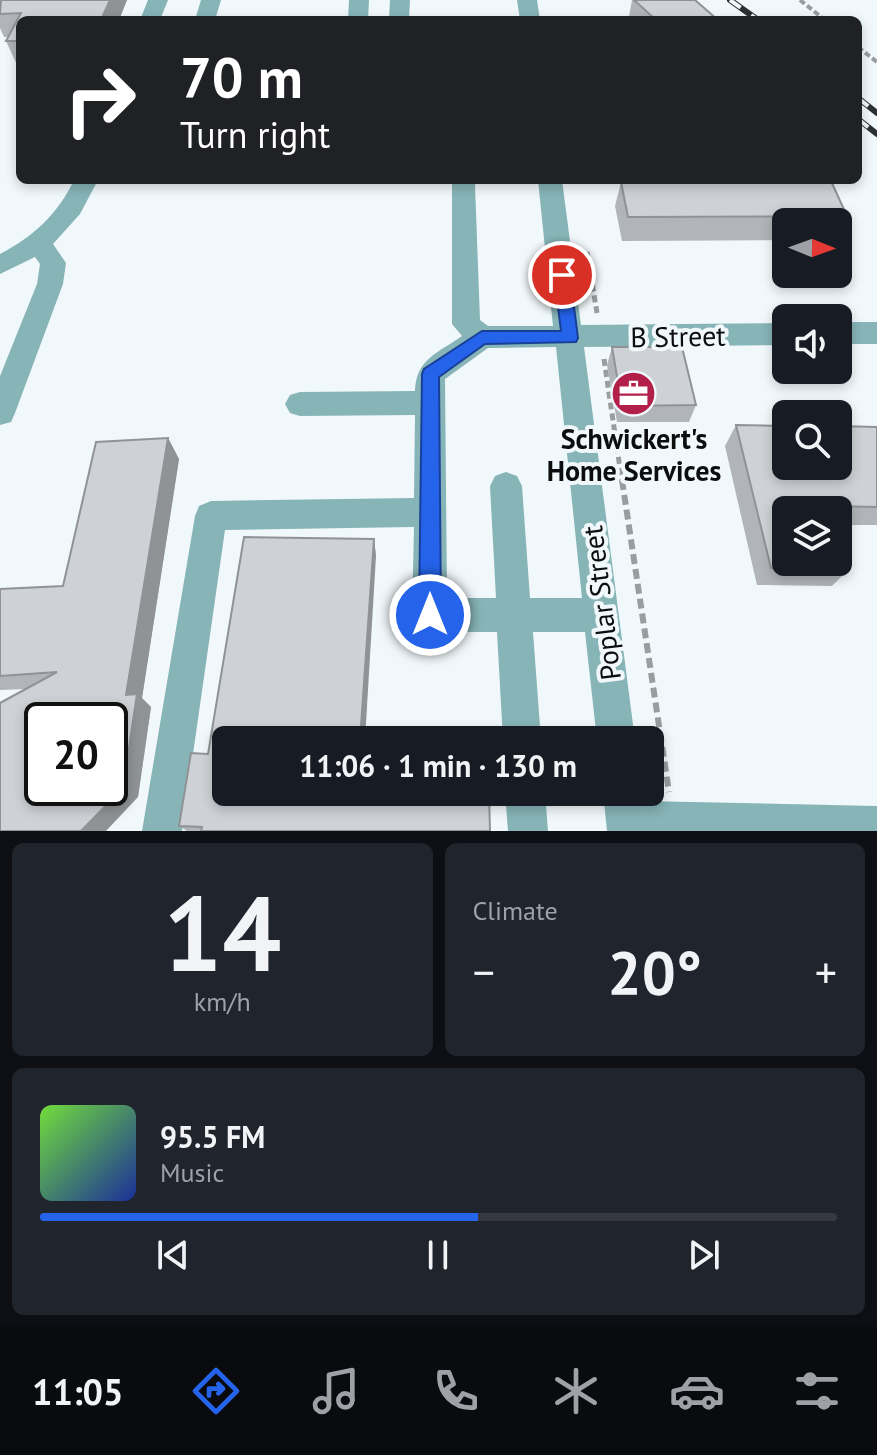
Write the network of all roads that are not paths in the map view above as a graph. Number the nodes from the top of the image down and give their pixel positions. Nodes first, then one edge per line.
1 (84, 184) edge
2 (463, 184) edge
3 (551, 184) edge
4 (39, 244) junction
5 (0, 265) edge
6 (852, 333) edge
7 (877, 333) edge
8 (772, 334) edge
9 (482, 337) junction
10 (570, 338) junction
11 (430, 403) junction
12 (300, 404) dead end
13 (0, 413) edge
14 (506, 486) dead end
15 (431, 512) junction
16 (514, 614) junction
17 (602, 615) junction
18 (521, 726) edge
19 (614, 726) edge
20 (526, 806) edge
21 (625, 815) edge
22 (877, 826) edge
23 (162, 831) edge
24 (528, 831) edge

1 - 4 street
2 - 9 street
3 - 10 street, Poplar Street
4 - 5 street
4 - 13 street
6 - 7 street
8 - 10 street, B Street
9 - 10 street, B Street
9 - 11 street
10 - 17 street, Poplar Street
11 - 12 street
11 - 15 street
14 - 16 street
15 - 16 street
15 - 23 street
16 - 17 street
16 - 18 street
17 - 19 street, Poplar Street
20 - 24 street
21 - 22 street

